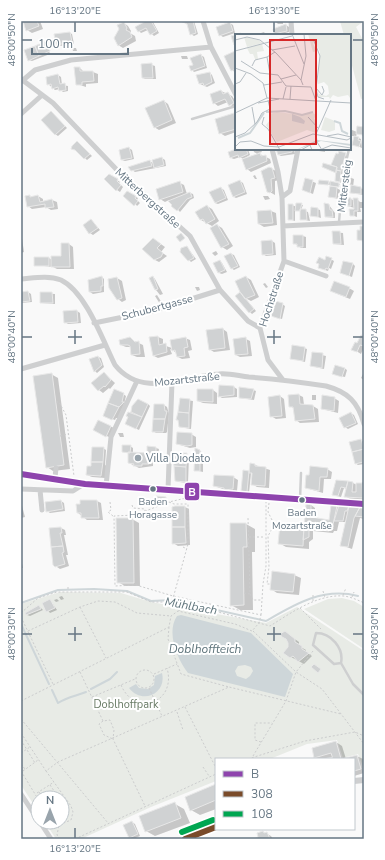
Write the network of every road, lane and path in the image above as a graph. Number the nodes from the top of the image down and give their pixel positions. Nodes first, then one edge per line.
1 (203, 21) edge
2 (291, 21) edge
3 (292, 34) edge
4 (211, 48) junction
5 (22, 80) edge
6 (235, 93) edge
7 (41, 96) junction
8 (235, 106) edge
9 (21, 114) edge
10 (192, 119) dead end
11 (272, 150) edge
12 (298, 150) edge
13 (349, 150) edge
14 (282, 197) junction
15 (363, 222) edge
16 (339, 223) junction
17 (283, 226) junction
18 (284, 260) junction
19 (326, 276) dead end
20 (21, 280) edge
21 (220, 290) junction
22 (94, 322) junction
23 (260, 328) junction
24 (105, 345) junction
25 (21, 369) edge
26 (283, 380) junction
27 (137, 381) junction
28 (172, 382) junction
29 (56, 402) dead end
30 (363, 414) edge
31 (364, 424) edge
32 (68, 434) junction
33 (60, 436) dead end
34 (56, 468) dead end
35 (21, 474) edge
36 (301, 474) dead end
37 (55, 478) junction
38 (73, 482) junction
39 (85, 484) junction
40 (106, 486) junction
41 (21, 489) edge
42 (40, 490) junction
43 (168, 490) junction
44 (186, 499) dead end
45 (300, 499) junction
46 (110, 502) dead end
47 (169, 502) junction
48 (266, 503) dead end
49 (269, 503) dead end
50 (364, 504) edge
51 (132, 505) dead end
52 (42, 510) dead end
53 (145, 512) junction
54 (114, 516) junction
55 (248, 518) dead end
56 (273, 522) junction
57 (292, 525) dead end
58 (249, 537) junction
59 (266, 537) junction
60 (182, 547) dead end
61 (186, 550) junction
62 (263, 584) junction
63 (266, 584) junction
64 (271, 584) dead end
65 (68, 587) dead end
66 (346, 588) dead end
67 (68, 591) junction
68 (323, 591) dead end
69 (354, 592) dead end
70 (244, 593) dead end
71 (250, 594) junction
72 (313, 594) dead end
73 (343, 595) junction
74 (173, 597) junction
75 (325, 597) junction
76 (352, 597) junction
77 (261, 600) junction
78 (172, 602) junction
79 (313, 602) junction
80 (364, 603) edge
81 (180, 604) junction
82 (80, 607) junction
83 (300, 608) junction
84 (178, 611) junction
85 (21, 613) edge
86 (261, 615) junction
87 (172, 616) junction
88 (21, 617) edge
89 (259, 623) junction
90 (168, 627) junction
91 (252, 631) junction
92 (28, 632) junction
93 (324, 633) junction
94 (316, 648) junction
95 (106, 659) junction
96 (341, 663) junction
97 (177, 664) junction
98 (167, 668) junction
99 (80, 672) junction
100 (296, 672) junction
101 (153, 675) junction
102 (136, 679) junction
103 (53, 684) junction
104 (121, 685) junction
105 (149, 687) junction
106 (229, 687) junction
107 (364, 695) edge
108 (92, 698) junction
109 (21, 701) edge
110 (155, 701) junction
111 (286, 701) junction
112 (185, 707) junction
113 (176, 711) junction
114 (341, 714) junction
115 (163, 717) junction
116 (21, 718) edge
117 (103, 720) junction
118 (273, 723) junction
119 (182, 730) dead end
120 (355, 732) junction
121 (21, 733) edge
122 (364, 736) edge
123 (24, 737) junction
124 (112, 739) junction
125 (21, 740) edge
126 (261, 743) junction
127 (364, 744) edge
128 (30, 747) junction
129 (27, 749) junction
130 (21, 753) edge
131 (253, 756) junction
132 (250, 758) edge
133 (39, 760) junction
134 (58, 762) junction
135 (35, 763) junction
136 (21, 764) edge
137 (204, 766) dead end
138 (215, 766) edge
139 (25, 769) junction
140 (21, 771) edge
141 (46, 771) junction
142 (215, 774) edge
143 (210, 777) junction
144 (54, 782) junction
145 (50, 785) junction
146 (33, 790) edge
147 (42, 790) edge
148 (53, 790) edge
149 (60, 790) edge
150 (21, 794) edge
151 (71, 806) edge
152 (145, 806) junction
153 (30, 808) edge
154 (70, 820) edge
155 (108, 823) junction
156 (215, 827) edge
157 (45, 830) edge
158 (58, 830) edge
159 (51, 839) edge
160 (60, 839) edge
161 (75, 839) edge
162 (185, 839) edge

1 - 4 street
2 - 3 street
4 - 5 street
4 - 6 street
5 - 7 street, Mitterbergstraße
7 - 9 street
7 - 21 street, Mitterbergstraße
8 - 10 lane
11 - 14 street, Hochstraße
12 - 14 street
13 - 16 lane, Mittersteig
14 - 17 street, Hochstraße
15 - 16 street, Mittersteig
16 - 17 street, Mittersteig
17 - 18 street, Hochstraße
18 - 19 street, Hochstraße
18 - 23 street, Hochstraße
20 - 22 street, Mozartstraße
21 - 22 street, Schubertgasse
21 - 23 street, Mitterbergstraße
22 - 24 street, Mozartstraße
23 - 26 street, Hochstraße
24 - 25 street
24 - 27 street, Mozartstraße
26 - 28 street, Mozartstraße
26 - 30 street, Mozartstraße
27 - 28 street, Mozartstraße
27 - 40 street
28 - 43 street
29 - 32 path
30 - 31 street, Mozartstraße
32 - 33 path
32 - 38 path
34 - 37 street
35 - 37 street
36 - 45 lane
37 - 38 street
38 - 39 street
39 - 40 street
39 - 42 street
40 - 43 street
41 - 42 street
42 - 52 street
43 - 45 street
44 - 47 path
45 - 50 street
46 - 54 path
47 - 53 path
47 - 61 path
48 - 59 path
49 - 56 path
51 - 53 path
53 - 54 path
54 - 74 path
55 - 58 path
56 - 57 path
56 - 63 path
58 - 59 path
58 - 71 path
59 - 62 path
60 - 61 path
61 - 74 path
62 - 63 path
62 - 77 path
63 - 64 path
65 - 67 path
66 - 73 path
67 - 78 path
67 - 85 path
68 - 75 path
69 - 76 path
70 - 71 path
71 - 77 path
72 - 79 path
73 - 75 path
73 - 76 path
74 - 78 path
74 - 86 path
75 - 79 path
76 - 80 path
77 - 86 path
78 - 81 path
79 - 83 path
81 - 84 path
81 - 89 path
82 - 87 path
82 - 92 path
82 - 95 path
83 - 89 path
83 - 93 path
84 - 87 path
84 - 91 path
86 - 89 path
87 - 90 path
88 - 92 path
89 - 91 path
90 - 95 path
90 - 97 path
91 - 100 path
92 - 103 path
93 - 94 lane
93 - 96 lane
94 - 96 lane
94 - 100 path
95 - 99 path
96 - 107 lane
97 - 98 path
97 - 106 path
98 - 101 path
98 - 110 path
99 - 103 path
99 - 108 path
100 - 111 path
100 - 114 path
101 - 102 path
101 - 105 path
102 - 104 path
102 - 105 path
103 - 109 path
104 - 108 path
104 - 110 path
105 - 110 path
106 - 111 path
106 - 112 path
108 - 117 path
110 - 115 path
111 - 114 path
111 - 118 path
112 - 113 path
112 - 138 path
113 - 115 path
113 - 119 path
114 - 120 path
115 - 124 path
116 - 134 path
117 - 124 path
117 - 124 path
118 - 126 path
118 - 126 path
120 - 122 path
120 - 127 path
120 - 131 path
121 - 123 path
123 - 125 path
123 - 128 path
124 - 134 path
124 - 152 path
125 - 129 path
126 - 131 path
128 - 129 path
128 - 133 path
129 - 130 path
129 - 135 path
131 - 132 path
133 - 135 path
133 - 141 path
134 - 141 path
134 - 155 path
135 - 139 path
136 - 139 path
137 - 143 path
139 - 140 path
140 - 146 path
141 - 144 path
142 - 143 path
143 - 152 path
144 - 145 path
144 - 149 path
145 - 147 path
145 - 148 path
150 - 153 street
151 - 154 path
152 - 155 path
155 - 161 path
156 - 162 street
157 - 159 street
158 - 160 path

